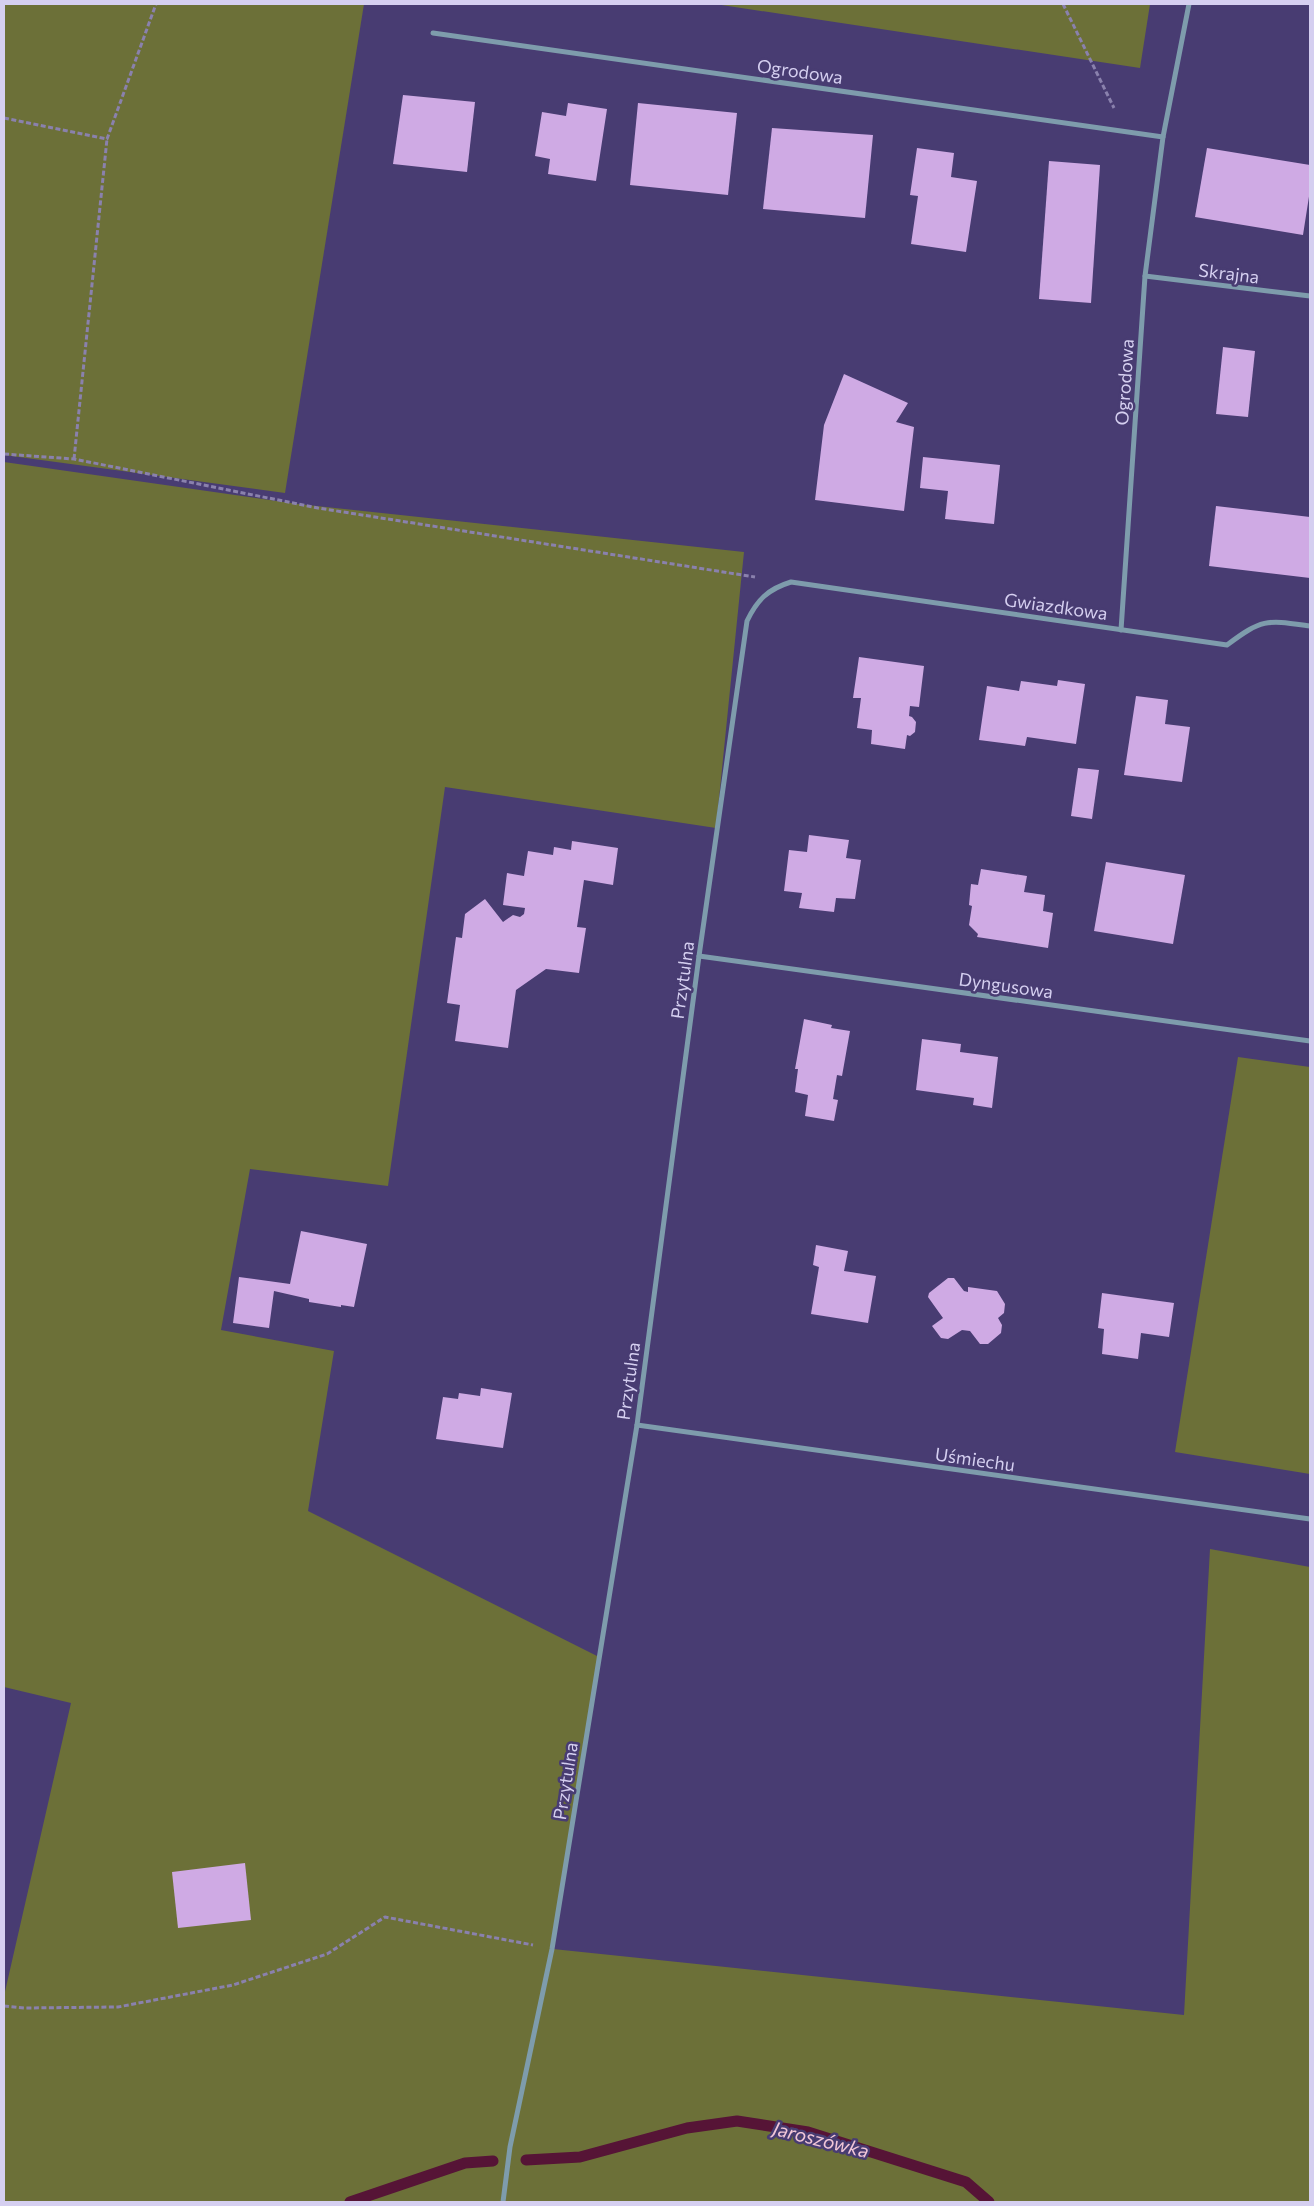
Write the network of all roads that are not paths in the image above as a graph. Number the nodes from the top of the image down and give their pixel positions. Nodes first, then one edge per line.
1 (1189, 4) edge
2 (433, 33) dead end
3 (1163, 137) junction
4 (1145, 276) junction
5 (1310, 296) edge
6 (791, 582) joint
7 (1310, 626) edge
8 (1121, 630) junction
9 (698, 956) junction
10 (1310, 1041) edge
11 (637, 1425) junction
12 (1310, 1519) edge
13 (502, 2202) edge

1 - 3 street, Ogrodowa
2 - 3 street, Ogrodowa
3 - 4 street, Ogrodowa
4 - 5 street, Skrajna
4 - 8 street, Ogrodowa
6 - 8 street, Gwiazdkowa
6 - 9 street, Przytulna
7 - 8 street, Gwiazdkowa
9 - 10 street, Dyngusowa
9 - 11 street, Przytulna
11 - 12 street, Uśmiechu
11 - 13 street, Przytulna

